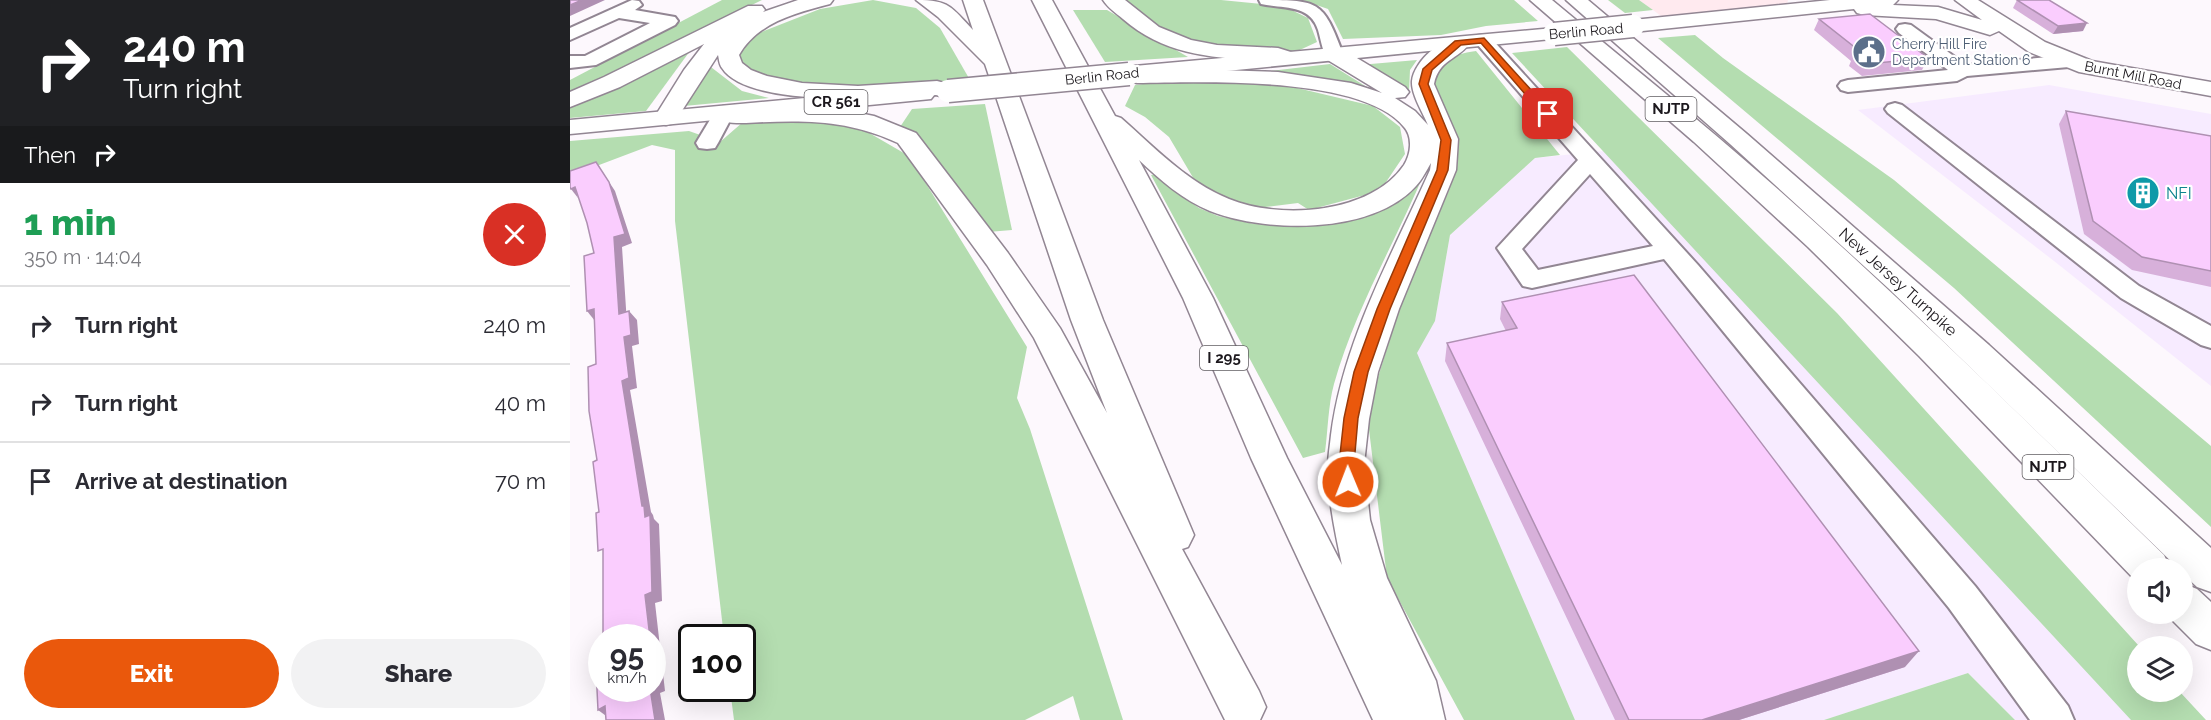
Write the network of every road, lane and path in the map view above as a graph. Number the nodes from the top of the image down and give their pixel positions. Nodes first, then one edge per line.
1 (645, 0) edge
2 (775, 0) edge
3 (823, 0) edge
4 (926, 0) edge
5 (973, 0) edge
6 (1042, 0) edge
7 (1113, 0) edge
8 (1268, 0) edge
9 (1540, 0) edge
10 (1576, 0) edge
11 (1888, 0) edge
12 (1965, 0) edge
13 (1841, 3) edge
14 (1787, 6) edge
15 (618, 13) junction
16 (734, 21) junction
17 (1905, 29) dead end
18 (570, 35) edge
19 (1471, 41) junction
20 (2037, 46) junction
21 (1334, 54) junction
22 (1286, 58) junction
23 (2069, 61) junction
24 (570, 62) edge
25 (998, 67) junction
26 (1962, 71) junction
27 (1130, 74) junction
28 (1848, 86) dead end
29 (2211, 89) edge
30 (948, 91) junction
31 (570, 100) edge
32 (1894, 109) dead end
33 (724, 112) junction
34 (1099, 112) junction
35 (1437, 117) junction
36 (666, 118) junction
37 (570, 127) edge
38 (707, 143) dead end
39 (1590, 160) junction
40 (1670, 250) junction
41 (1922, 322) junction
42 (2211, 338) edge
43 (2141, 558) edge
44 (2211, 574) edge
45 (2193, 613) edge
46 (2211, 630) edge
47 (1245, 713) edge
48 (1397, 720) edge
49 (1422, 720) edge
50 (2054, 720) edge

1 - 15 street
2 - 16 main road
3 - 30 main road
4 - 25 main road
5 - 25 main road
6 - 34 main road, I 295
7 - 22 main road
8 - 21 street
9 - 41 main road, New Jersey Turnpike / NJTP
10 - 41 main road, New Jersey Turnpike / NJTP
11 - 13 main road, CR 561
12 - 20 main road, Burnt Mill Road
13 - 14 main road, CR 561
13 - 20 main road
14 - 19 main road, Berlin Road / CR 561, bridge
15 - 18 street
15 - 24 street
16 - 31 main road
16 - 36 main road
17 - 26 street
19 - 21 main road, Berlin Road / CR 561
19 - 35 main road
19 - 39 street
20 - 23 main road, Burnt Mill Road
21 - 22 main road, Berlin Road / CR 561
21 - 35 main road
22 - 27 main road, Berlin Road / CR 561
23 - 26 street
23 - 29 main road, Burnt Mill Road
25 - 47 main road
26 - 28 street
27 - 30 main road, Berlin Road / CR 561, bridge
27 - 34 main road
30 - 33 main road, Berlin Road / CR 561
32 - 42 street
33 - 36 main road, Berlin Road / CR 561
33 - 38 street
33 - 47 main road
34 - 48 main road, I 295
35 - 49 main road
36 - 37 main road, Berlin Road / CR 561
39 - 40 street
39 - 40 street
40 - 50 street
41 - 43 main road, New Jersey Turnpike / NJTP
41 - 44 main road, New Jersey Turnpike / NJTP
45 - 46 main road

